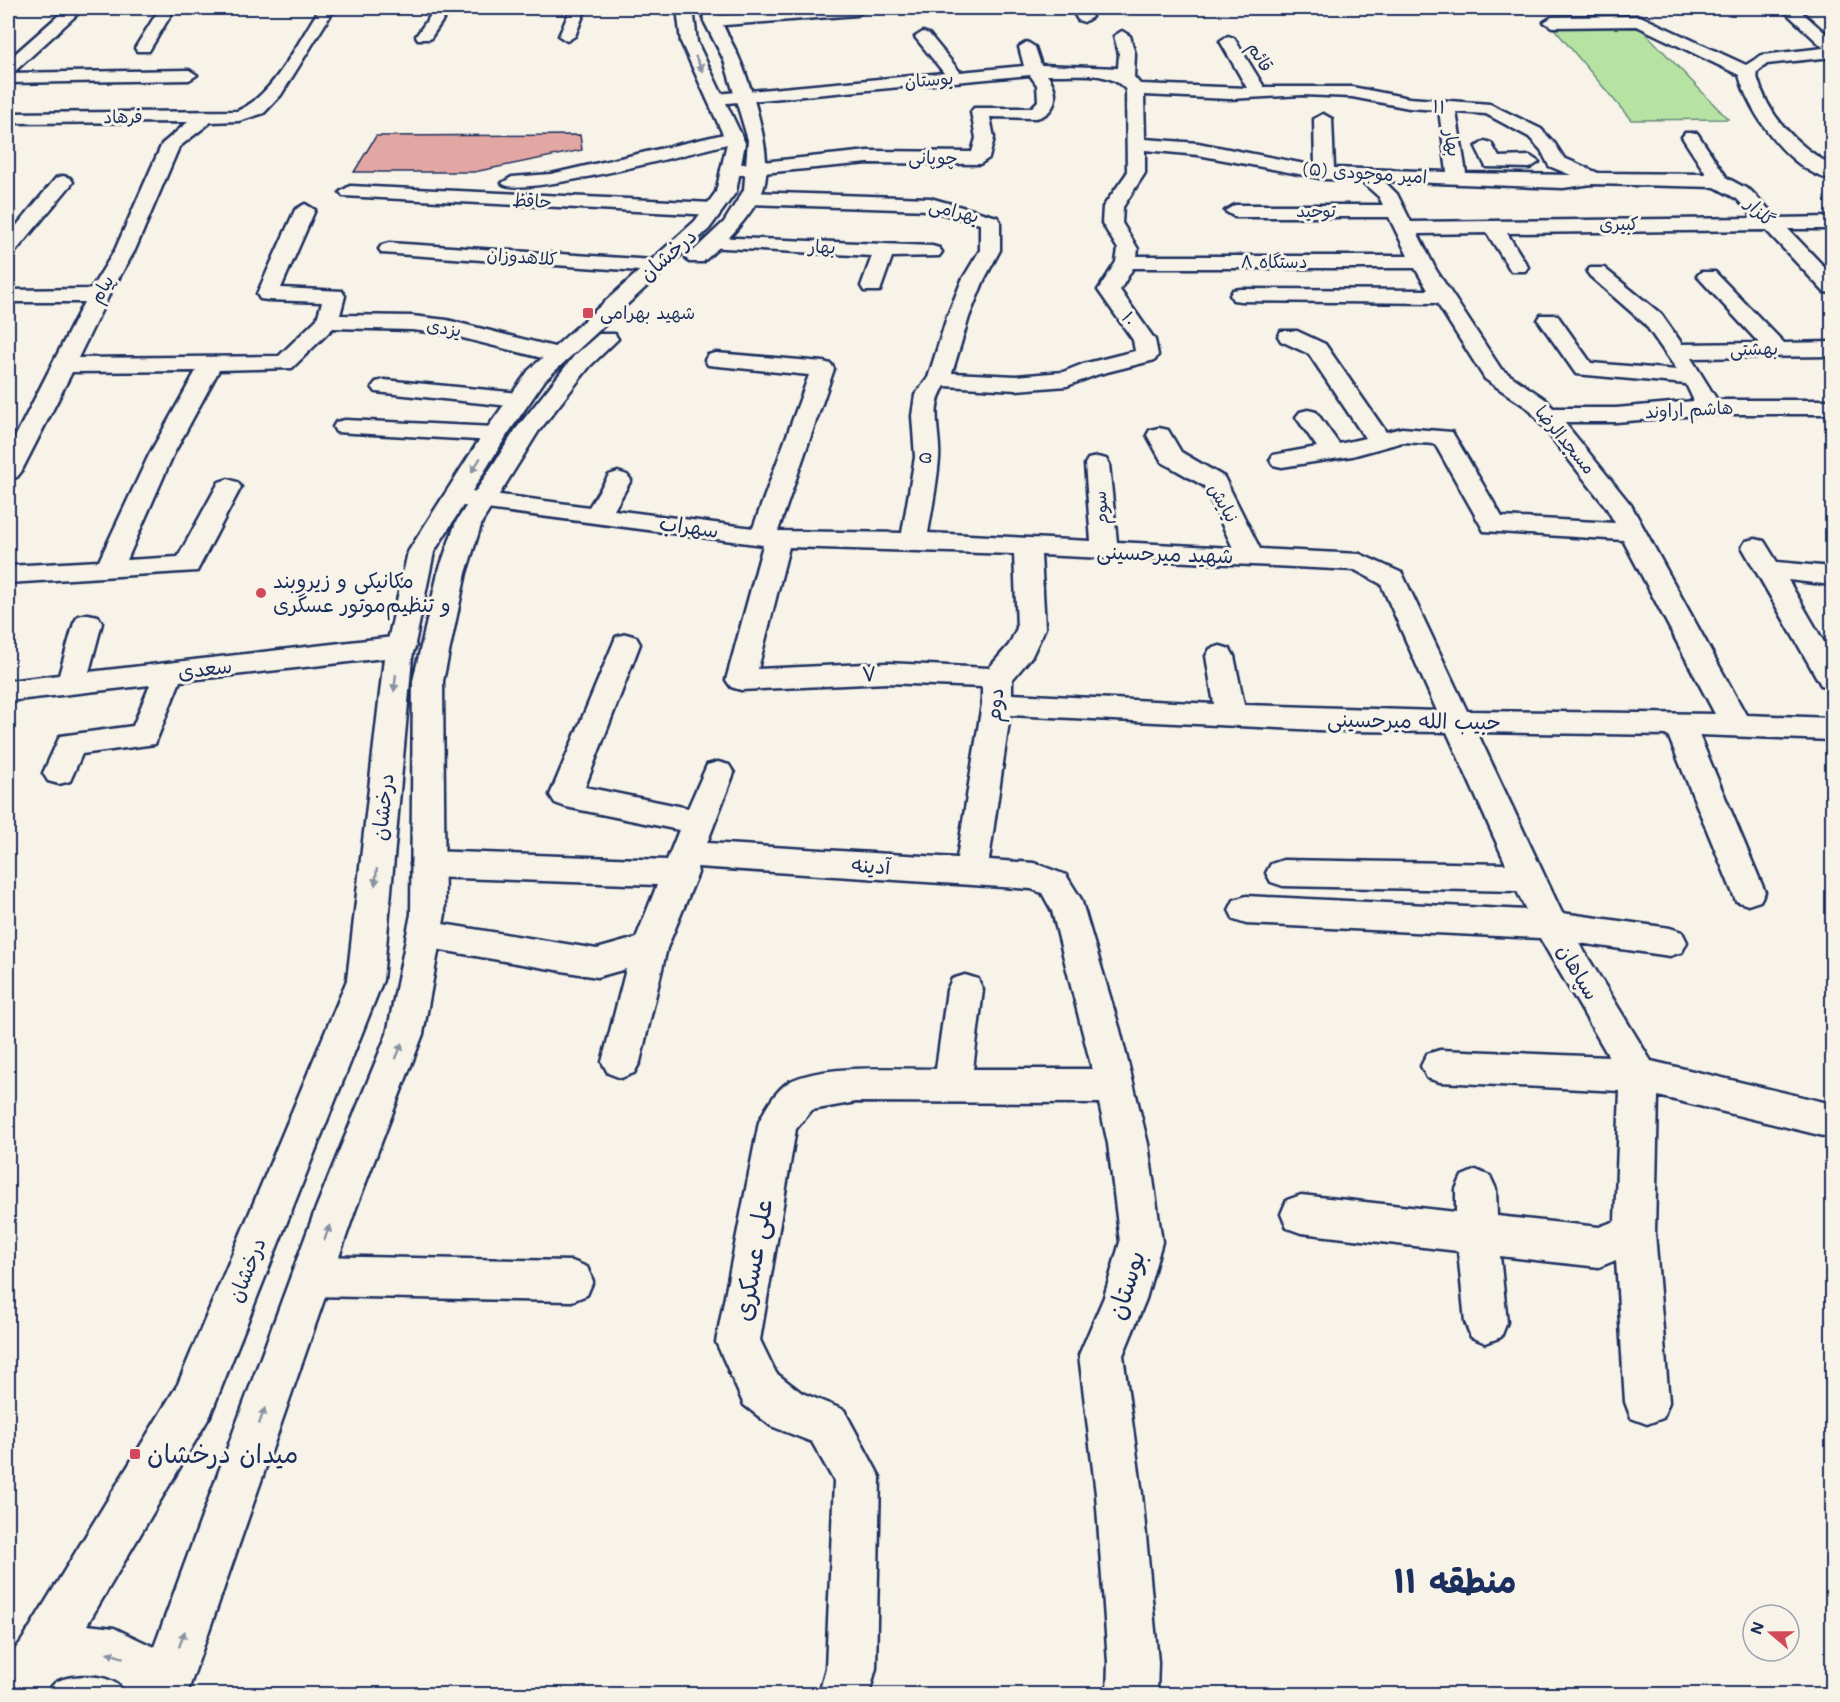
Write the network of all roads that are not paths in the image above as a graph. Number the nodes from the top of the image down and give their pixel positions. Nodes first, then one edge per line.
1 (76, 8) edge
2 (167, 8) edge
3 (327, 8) edge
4 (443, 8) edge
5 (578, 8) edge
6 (1788, 8) edge
7 (857, 10) dead end
8 (703, 12) edge
9 (1552, 22) dead end
10 (424, 36) dead end
11 (567, 36) dead end
12 (923, 36) dead end
13 (1122, 36) dead end
14 (1228, 41) dead end
15 (1027, 47) dead end
16 (1833, 47) edge
17 (143, 48) dead end
18 (1833, 52) edge
19 (8, 68) edge
20 (1034, 70) junction
21 (1747, 72) junction
22 (189, 75) dead end
23 (956, 77) junction
24 (8, 78) edge
25 (1131, 84) junction
26 (1259, 93) junction
27 (730, 98) junction
28 (1447, 108) junction
29 (207, 116) junction
30 (8, 118) edge
31 (1323, 119) dead end
32 (1208, 127) dead end
33 (733, 137) junction
34 (1691, 137) dead end
35 (1137, 144) junction
36 (1485, 147) dead end
37 (1198, 149) junction
38 (1556, 162) junction
39 (1325, 174) junction
40 (1833, 174) edge
41 (1367, 176) junction
42 (745, 178) junction
43 (1595, 178) junction
44 (1458, 179) junction
45 (63, 182) dead end
46 (1720, 182) junction
47 (460, 183) dead end
48 (350, 192) dead end
49 (713, 209) junction
50 (305, 210) dead end
51 (1234, 211) dead end
52 (1401, 220) junction
53 (1833, 223) edge
54 (1493, 226) junction
55 (1775, 226) junction
56 (713, 243) junction
57 (8, 248) edge
58 (389, 249) dead end
59 (884, 250) junction
60 (932, 252) dead end
61 (1126, 262) junction
62 (1422, 262) junction
63 (654, 266) junction
64 (1518, 267) dead end
65 (1597, 272) dead end
66 (1708, 276) dead end
67 (872, 286) dead end
68 (1833, 287) edge
69 (98, 295) junction
70 (1241, 295) dead end
71 (8, 296) edge
72 (1442, 297) junction
73 (1549, 320) dead end
74 (327, 321) junction
75 (1289, 336) dead end
76 (1776, 348) junction
77 (1833, 349) edge
78 (1677, 351) junction
79 (558, 355) junction
80 (716, 360) dead end
81 (212, 363) junction
82 (63, 365) junction
83 (1695, 378) junction
84 (939, 379) junction
85 (384, 387) dead end
86 (519, 400) junction
87 (1709, 407) junction
88 (1833, 407) edge
89 (1546, 415) junction
90 (1308, 417) dead end
91 (345, 427) dead end
92 (495, 434) junction
93 (1159, 435) dead end
94 (1380, 441) junction
95 (1333, 452) junction
96 (1282, 460) dead end
97 (1097, 464) dead end
98 (8, 472) edge
99 (618, 480) dead end
100 (228, 487) dead end
101 (470, 498) junction
102 (598, 514) junction
103 (1633, 532) junction
104 (771, 538) junction
105 (915, 541) junction
106 (1755, 547) dead end
107 (1027, 548) junction
108 (1105, 551) junction
109 (1251, 557) junction
110 (109, 568) junction
111 (1769, 570) junction
112 (8, 574) edge
113 (1833, 576) edge
114 (88, 623) dead end
115 (626, 644) dead end
116 (402, 646) junction
117 (1220, 656) dead end
118 (169, 673) junction
119 (1831, 678) edge
120 (71, 684) junction
121 (8, 691) edge
122 (997, 691) junction
123 (1231, 715) junction
124 (1456, 722) junction
125 (1679, 725) junction
126 (1736, 725) junction
127 (1833, 729) edge
128 (59, 773) dead end
129 (718, 773) dead end
130 (699, 822) junction
131 (428, 864) junction
132 (684, 864) junction
133 (972, 872) junction
134 (1283, 873) dead end
135 (1528, 878) junction
136 (1054, 884) joint
137 (1748, 892) dead end
138 (1246, 910) dead end
139 (1550, 925) junction
140 (424, 935) junction
141 (1670, 942) dead end
142 (649, 948) junction
143 (965, 990) dead end
144 (621, 1062) dead end
145 (1440, 1066) dead end
146 (1639, 1075) junction
147 (952, 1086) junction
148 (1115, 1086) junction
149 (1833, 1121) edge
150 (1476, 1189) dead end
151 (1301, 1214) dead end
152 (1477, 1233) junction
153 (1635, 1233) junction
154 (312, 1276) junction
155 (572, 1281) dead end
156 (1486, 1322) dead end
157 (1647, 1402) dead end
158 (24, 1678) edge
159 (151, 1695) edge
160 (162, 1695) edge
161 (844, 1695) edge
162 (1132, 1695) edge

1 - 19 street
2 - 17 street
3 - 29 street, فرهاد
4 - 10 street
5 - 11 street
6 - 16 street
7 - 8 street
8 - 27 street, درخشان
9 - 21 street
12 - 23 street
13 - 25 street
14 - 26 street, قائم
15 - 20 street
18 - 21 street
20 - 23 street, بوستان
20 - 25 street, بوستان
20 - 42 street, چوپانی
21 - 40 street
22 - 24 street
23 - 27 street, بوستان
25 - 26 street, ۱۱
25 - 35 street
26 - 28 street, ۱۱
27 - 33 street, درخشان
27 - 42 street, درخشان
28 - 38 street, ۱۱
28 - 44 street, بهار
29 - 30 street, فرهاد
29 - 69 street, پیام
31 - 39 street
32 - 37 street
33 - 42 street, درخشان
33 - 47 street
34 - 46 street, گلزار
35 - 37 street, امیر موجودی (۵)
35 - 61 street
36 - 38 street
37 - 39 street, امیر موجودی (۵)
38 - 43 street
39 - 41 street, امیر موجودی (۵)
41 - 44 street, امیر موجودی (۵)
41 - 52 street, مسجدالرضا
42 - 49 street, درخشان
42 - 56 street, درخشان
42 - 84 street, بهرامی
43 - 44 street, امیر موجودی (۵)
43 - 46 street
45 - 57 street
46 - 55 street, گلزار
48 - 49 street, حافظ
49 - 63 street, درخشان
50 - 74 street
51 - 52 street, توحید
52 - 54 street, کبیری
52 - 62 street, مسجدالرضا
53 - 55 street, کبیری
54 - 55 street, کبیری
54 - 64 street
55 - 68 street, گلزار
56 - 59 street, بهار
56 - 101 street, درخشان
58 - 63 street, کلاهدوزان
59 - 60 street, بهار
59 - 67 street
61 - 62 street, ۸ دستگاه
61 - 84 street, ۱۰
62 - 72 street, مسجدالرضا
63 - 79 street, درخشان
65 - 78 street
66 - 76 street
69 - 71 street
69 - 82 street, پیام
70 - 72 street
72 - 89 street, مسجدالرضا
73 - 83 street
74 - 79 street, یزدی
74 - 81 street
75 - 94 street
76 - 77 street, بهشتی
76 - 78 street, بهشتی
78 - 83 street
79 - 86 street, درخشان
80 - 104 street
81 - 82 street
81 - 110 street
82 - 98 street, پیام
83 - 87 street
84 - 105 street, ۵
85 - 86 street
86 - 92 street, درخشان
87 - 88 street, هاشم اراوند
87 - 89 street, هاشم اراوند
89 - 103 street, مسجدالرضا
90 - 95 street
91 - 92 street
92 -> 101 street, درخشان
93 - 109 street, نیایش
94 - 95 street
94 - 103 street
95 - 96 street
97 - 108 street, سوم
99 - 102 street
100 - 110 street
101 - 102 street, سهراب
101 - 116 street, درخشان
101 - 131 street, درخشان
102 - 104 street, سهراب
103 - 126 street, مسجدالرضا
104 - 105 street, شهید میرحسینی
104 - 122 street, ۷
105 - 107 street, شهید میرحسینی
106 - 111 street
107 - 108 street, شهید میرحسینی
107 - 122 street, دوم
108 - 109 street, شهید میرحسینی
109 - 124 street, شهید میرحسینی
110 - 112 street
111 - 113 street
111 - 119 street
114 - 120 street
115 - 130 street
116 - 118 street, سعدی
116 -> 158 street, درخشان
117 - 123 street
118 - 120 street, سعدی
118 - 128 street
120 - 121 street, سعدی
122 - 123 street, حبیب الله میرحسینی
122 - 133 street, دوم
123 - 124 street, حبیب الله میرحسینی
124 - 125 street, حبیب الله میرحسینی
124 - 135 street, سپاهان
125 - 126 street, حبیب الله میرحسینی
125 - 137 street
126 - 127 street, حبیب الله میرحسینی
129 - 130 street
130 - 132 street
131 - 132 street, آدینه
131 - 140 street, درخشان
132 - 133 street, آدینه
132 - 142 street
133 - 136 street, آدینه
134 - 135 street
135 - 139 street, سپاهان
136 - 148 street, بوستان
138 - 139 street
139 - 141 street
139 - 146 street, سپاهان
140 - 142 street
154 -> 140 street, درخشان
142 - 144 street
143 - 147 street
145 - 146 street
146 - 149 street
146 - 153 street
147 - 148 street, علی عسکری
147 - 161 street, علی عسکری
148 - 162 street, بوستان
150 - 152 street
151 - 152 street
152 - 153 street
152 - 156 street
153 - 157 street
154 - 155 street
160 -> 154 street, درخشان
159 -> 158 street

